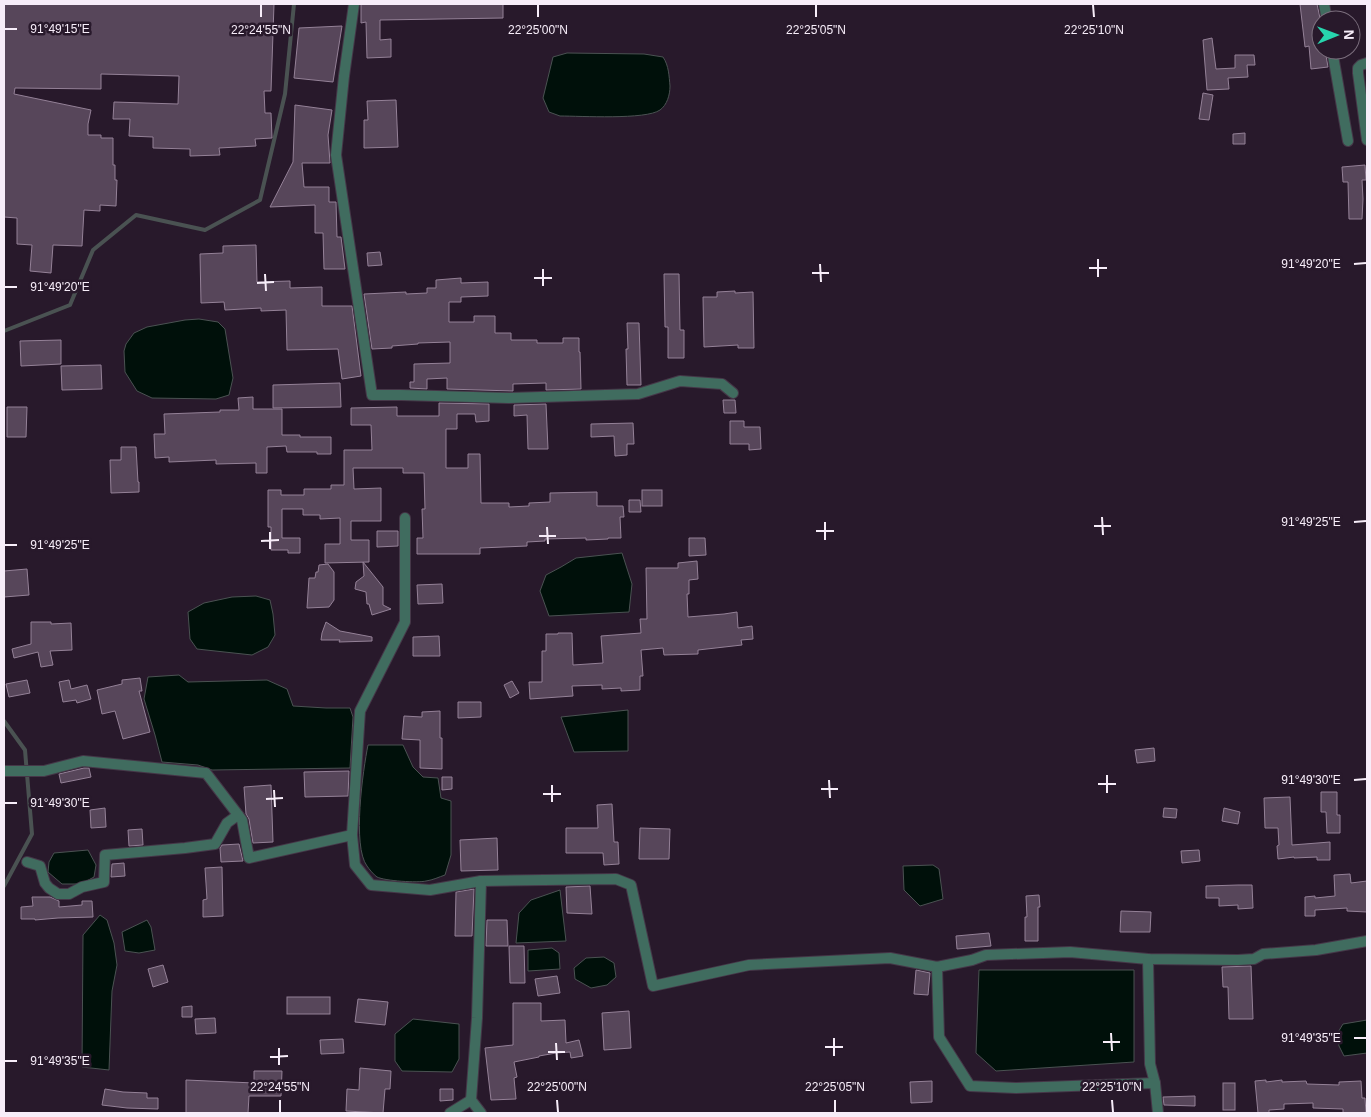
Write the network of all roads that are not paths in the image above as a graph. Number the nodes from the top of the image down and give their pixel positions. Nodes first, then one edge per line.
1 (354, 4) edge
2 (1334, 60) edge
3 (1367, 63) edge
4 (1367, 140) edge
5 (1348, 141) dead end
6 (733, 393) dead end
7 (404, 518) dead end
8 (7, 771) edge
9 (238, 815) junction
10 (352, 835) junction
11 (27, 862) dead end
12 (481, 880) junction
13 (1367, 941) edge
14 (1148, 959) junction
15 (937, 967) junction
16 (1155, 1083) junction
17 (471, 1100) junction
18 (450, 1113) edge
19 (481, 1113) edge
20 (1158, 1113) edge

1 - 6 street
2 - 5 street
3 - 4 street
7 - 10 street
8 - 9 street
9 - 10 street
9 - 11 street
10 - 12 street
12 - 15 street
12 - 17 street
13 - 14 street
14 - 15 street
14 - 16 street
15 - 16 street
16 - 20 street
17 - 18 street
17 - 19 street

